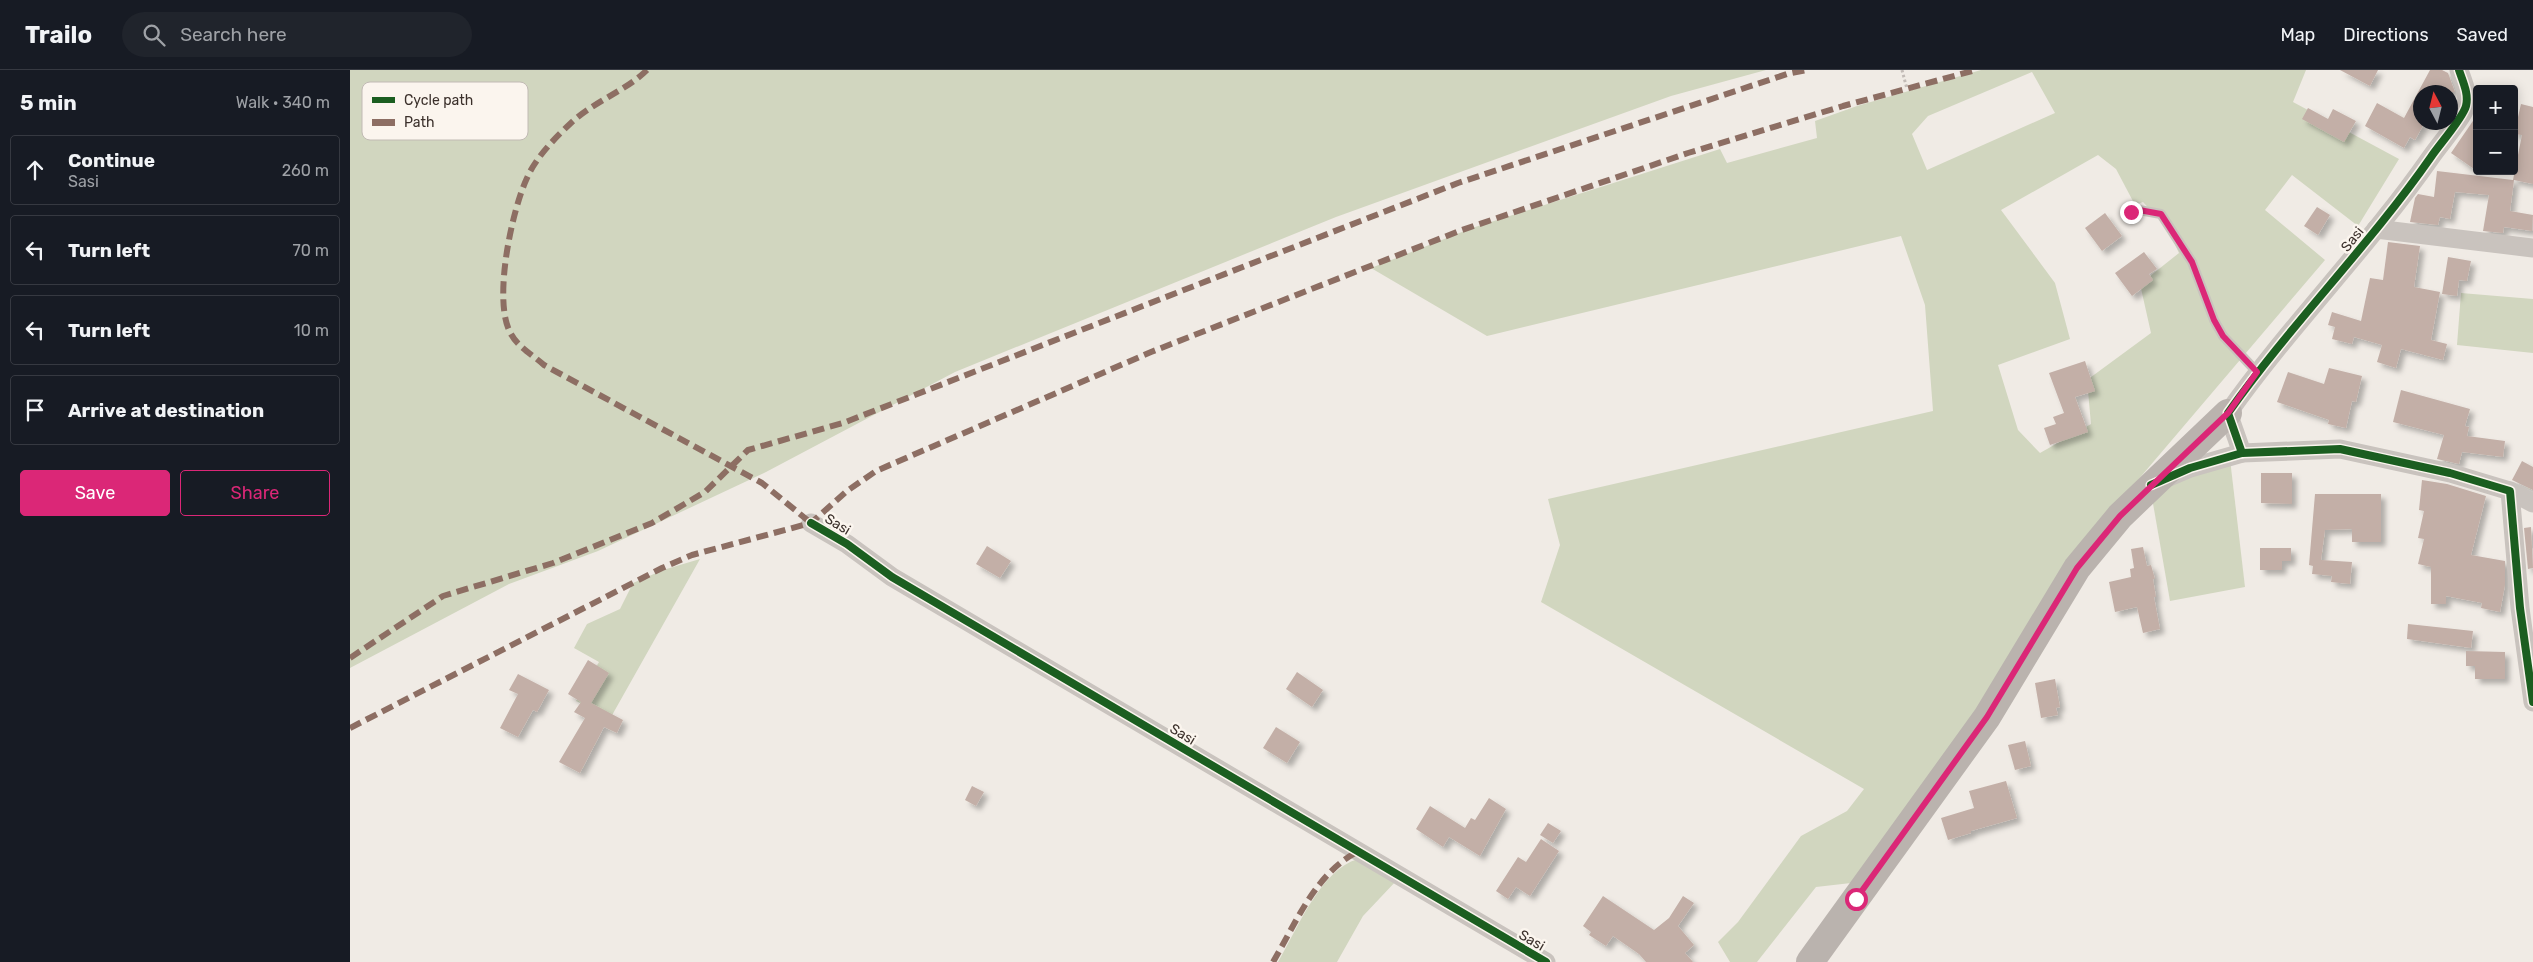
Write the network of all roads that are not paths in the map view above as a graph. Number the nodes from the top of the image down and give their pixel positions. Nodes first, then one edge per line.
1 (2458, 70) edge
2 (2131, 212) dead end
3 (2376, 229) junction
4 (2533, 248) edge
5 (2257, 372) junction
6 (2228, 413) junction
7 (2242, 453) junction
8 (2152, 485) junction
9 (2510, 491) junction
10 (2533, 503) edge
11 (811, 523) dead end
12 (2533, 702) edge
13 (1546, 962) edge
14 (1810, 962) edge

1 - 3 street, Sasi
2 - 5 lane
3 - 4 street, Sasi
3 - 5 street, Sasi
5 - 6 street, Sasi
6 - 7 street
6 - 8 main road, Sasi
7 - 8 street
7 - 9 street
8 - 14 main road, Sasi
9 - 10 street
9 - 12 street
11 - 13 street, Sasi

